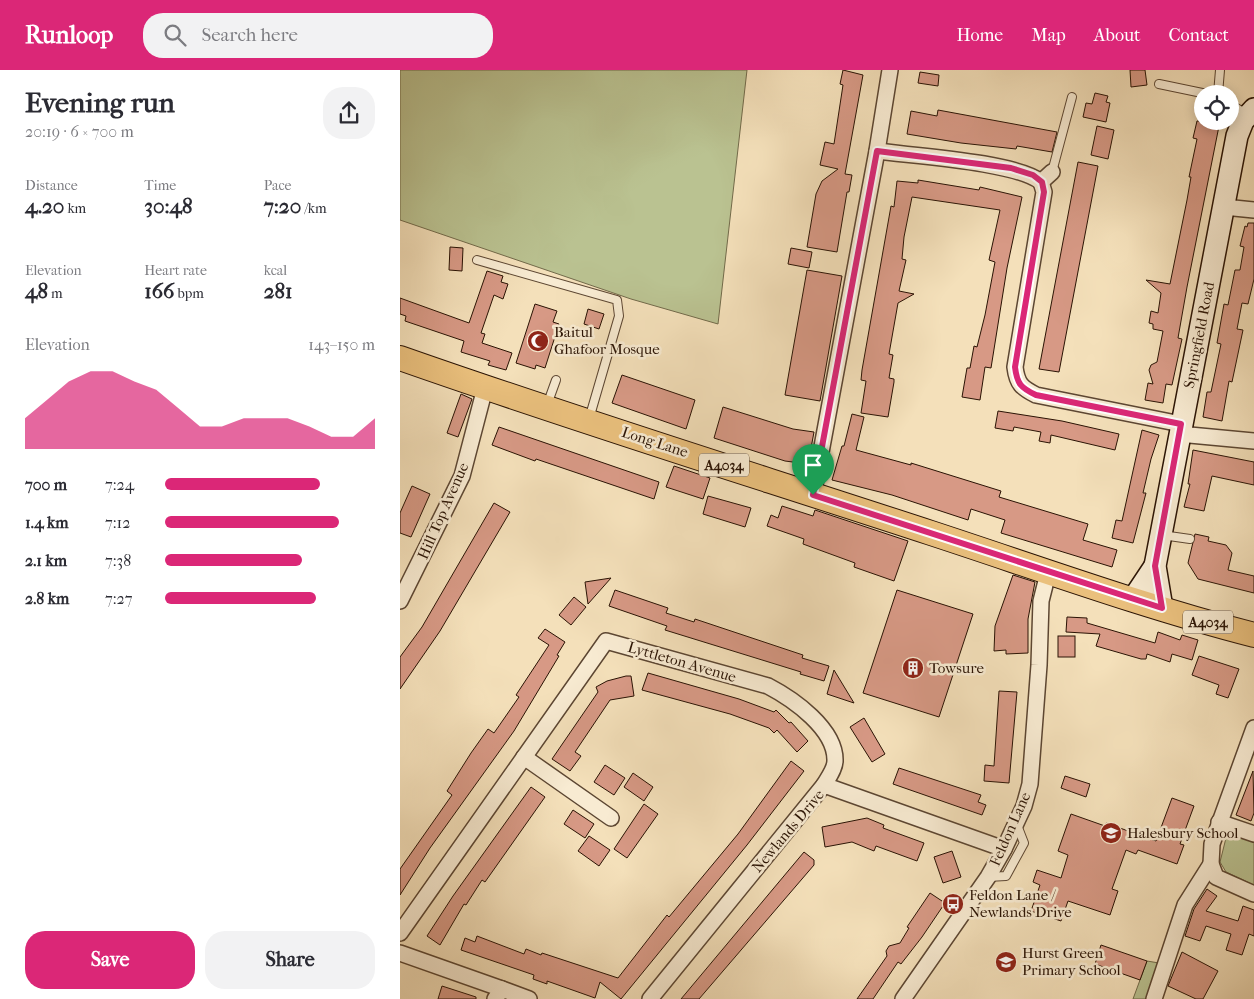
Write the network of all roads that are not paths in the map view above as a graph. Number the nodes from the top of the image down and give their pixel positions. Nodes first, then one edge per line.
1 (890, 70) edge
2 (1220, 70) edge
3 (1159, 84) dead end
4 (1220, 85) edge
5 (1194, 91) edge
6 (1072, 97) dead end
7 (1239, 107) edge
8 (1251, 112) edge
9 (877, 151) junction
10 (1047, 177) junction
11 (1224, 207) junction
12 (1254, 210) edge
13 (477, 260) dead end
14 (400, 358) edge
15 (556, 380) dead end
16 (485, 388) junction
17 (546, 407) junction
18 (588, 421) junction
19 (1180, 429) junction
20 (1254, 441) edge
21 (813, 495) junction
22 (1160, 535) junction
23 (1190, 539) dead end
24 (1155, 566) junction
25 (1048, 572) junction
26 (1133, 599) junction
27 (400, 602) edge
28 (1162, 608) junction
29 (1254, 635) edge
30 (1254, 728) edge
31 (524, 757) junction
32 (824, 785) junction
33 (611, 818) dead end
34 (1219, 822) junction
35 (1016, 823) junction
36 (1254, 834) edge
37 (1004, 849) junction
38 (1211, 864) junction
39 (988, 877) junction
40 (1254, 894) edge
41 (400, 932) edge
42 (400, 953) edge
43 (498, 994) edge
44 (530, 999) edge
45 (650, 999) edge
46 (903, 999) edge
47 (1154, 999) edge

1 - 9 street
2 - 4 lane
3 - 5 lane
6 - 10 lane
7 - 8 lane
8 - 11 street, Springfield Road
9 - 10 street
9 - 21 street
10 - 19 street
11 - 12 street
11 - 19 street, Springfield Road
13 - 18 lane
14 - 16 main road, Long Lane / A4034
15 - 17 lane
16 - 17 main road, Long Lane / A4034
16 - 27 street, Hill Top Avenue
17 - 18 main road, Long Lane / A4034
18 - 21 main road, Long Lane / A4034
19 - 20 street
19 - 22 street, Springfield Road
21 - 25 main road, Long Lane / A4034
22 - 23 lane
22 - 24 street, Springfield Road
24 - 26 street, Springfield Road
24 - 28 street, Springfield Road
25 - 26 main road, Long Lane / A4034
25 - 35 street, Feldon Lane
26 - 28 main road, Long Lane / A4034
28 - 29 main road, Long Lane / A4034
30 - 34 street
31 - 32 street, Lyttleton Avenue
31 - 33 street
31 - 41 street, Lyttleton Avenue
32 - 37 street, Newlands Drive
32 - 45 street, Newlands Drive
34 - 36 street
34 - 38 street
35 - 37 street, Feldon Lane
35 - 39 lane
37 - 39 street, Feldon Lane
38 - 40 street
38 - 47 street
39 - 46 street, Feldon Lane
42 - 43 street
43 - 44 street

